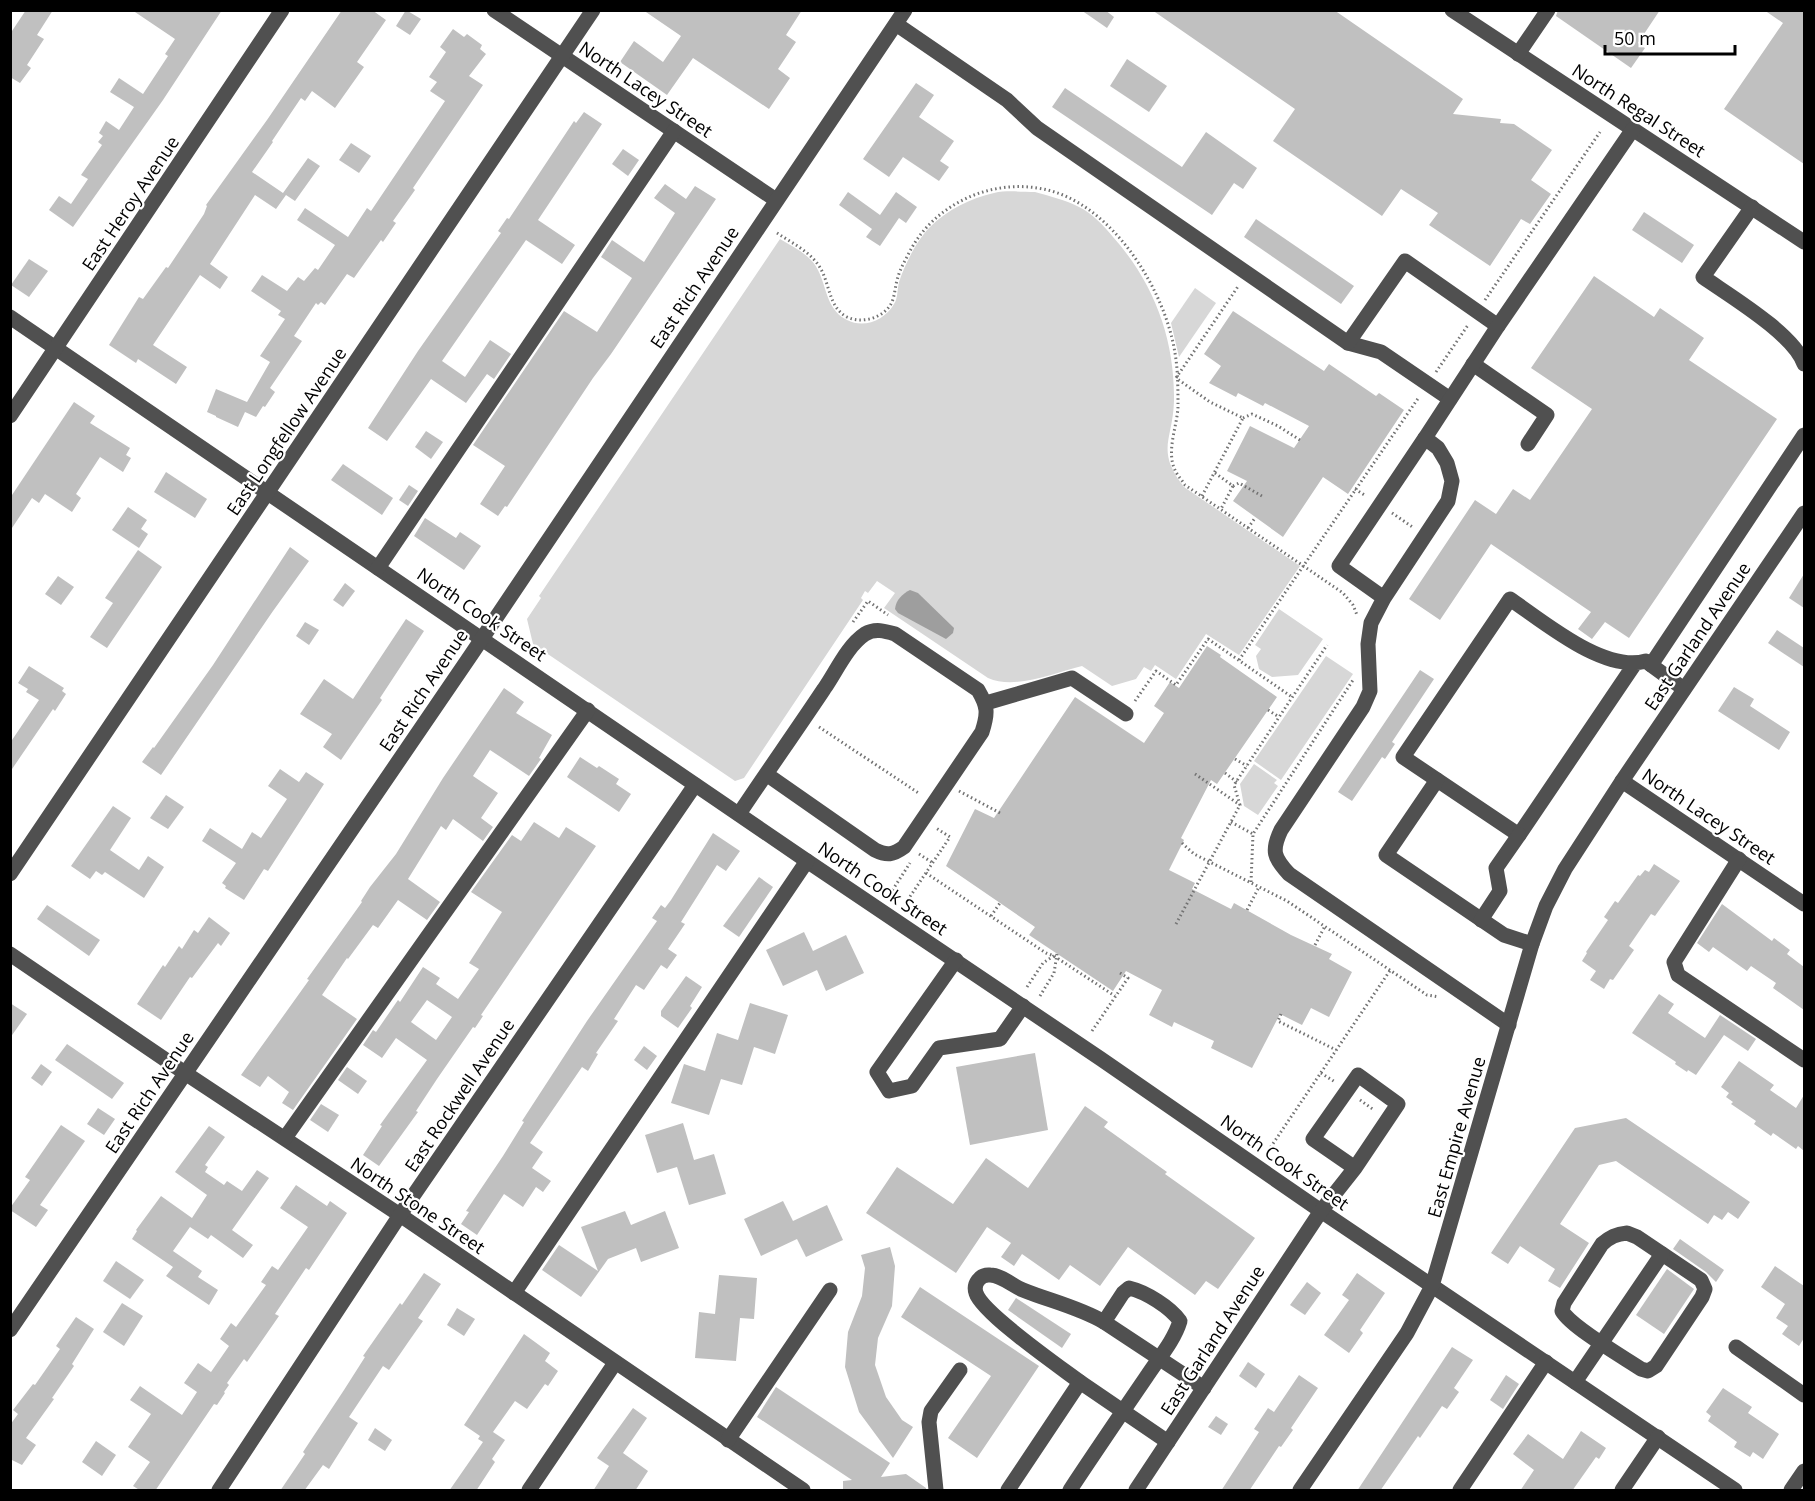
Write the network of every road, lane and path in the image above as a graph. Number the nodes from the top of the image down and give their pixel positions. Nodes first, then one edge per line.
1 (282, 10) edge
2 (494, 10) edge
3 (593, 10) edge
4 (905, 10) edge
5 (1452, 10) edge
6 (1548, 10) edge
7 (896, 24) junction
8 (1518, 54) junction
9 (562, 56) junction
10 (1633, 129) junction
11 (674, 131) junction
12 (776, 200) junction
13 (1752, 207) junction
14 (777, 233) dead end
15 (1804, 242) edge
16 (1246, 273) junction
17 (10, 317) edge
18 (1498, 326) junction
19 (1348, 343) junction
20 (56, 348) junction
21 (1473, 364) junction
22 (1804, 364) edge
23 (1176, 378) junction
24 (1450, 399) junction
25 (10, 416) edge
26 (1243, 418) junction
27 (1804, 435) edge
28 (1425, 438) junction
29 (1300, 440) dead end
30 (1528, 444) dead end
31 (1214, 473) junction
32 (1233, 486) junction
33 (268, 492) junction
34 (1202, 496) junction
35 (1262, 496) dead end
36 (1221, 509) junction
37 (1804, 513) edge
38 (1254, 518) dead end
39 (1248, 528) junction
40 (378, 568) junction
41 (1384, 598) junction
42 (897, 621) dead end
43 (1359, 622) dead end
44 (848, 630) dead end
45 (482, 638) junction
46 (1327, 645) dead end
47 (1634, 664) junction
48 (1651, 665) junction
49 (1354, 679) dead end
50 (1684, 689) junction
51 (1292, 697) junction
52 (986, 703) junction
53 (588, 710) junction
54 (1268, 710) dead end
55 (1126, 714) joint
56 (1280, 717) junction
57 (819, 727) dead end
58 (1235, 759) dead end
59 (1247, 766) junction
60 (1225, 773) dead end
61 (766, 774) junction
62 (1195, 774) dead end
63 (1437, 780) junction
64 (1622, 781) junction
65 (1237, 782) junction
66 (964, 784) dead end
67 (696, 785) junction
68 (959, 791) junction
69 (954, 798) dead end
70 (933, 803) junction
71 (1240, 805) junction
72 (1000, 813) dead end
73 (739, 814) junction
74 (1231, 822) junction
75 (1253, 834) junction
76 (1519, 835) junction
77 (1182, 843) dead end
78 (1739, 859) junction
79 (807, 861) junction
80 (1210, 862) junction
81 (933, 863) junction
82 (926, 873) junction
83 (10, 874) edge
84 (1251, 882) junction
85 (1259, 886) junction
86 (890, 894) dead end
87 (1000, 903) dead end
88 (905, 904) dead end
89 (1804, 904) edge
90 (1247, 910) dead end
91 (990, 916) junction
92 (1481, 920) junction
93 (1176, 924) dead end
94 (1326, 926) junction
95 (1532, 944) junction
96 (1315, 945) dead end
97 (10, 954) edge
98 (1055, 957) junction
99 (956, 960) junction
100 (1391, 969) junction
101 (1120, 973) dead end
102 (1027, 987) dead end
103 (1040, 996) dead end
104 (1115, 996) junction
105 (1445, 998) dead end
106 (1023, 1006) junction
107 (1281, 1014) dead end
108 (1509, 1025) junction
109 (1092, 1031) dead end
110 (1336, 1050) junction
111 (1804, 1060) edge
112 (185, 1073) junction
113 (285, 1138) junction
114 (1268, 1151) dead end
115 (1355, 1168) junction
116 (1321, 1211) junction
117 (400, 1215) junction
118 (1662, 1254) junction
119 (1432, 1286) junction
120 (830, 1290) dead end
121 (514, 1293) junction
122 (1104, 1322) junction
123 (10, 1330) edge
124 (1602, 1343) junction
125 (1736, 1347) dead end
126 (1159, 1358) junction
127 (1546, 1362) junction
128 (615, 1363) junction
129 (960, 1370) dead end
130 (1080, 1382) junction
131 (1575, 1382) junction
132 (1204, 1388) junction
133 (1804, 1395) edge
134 (1123, 1412) junction
135 (1658, 1437) junction
136 (728, 1440) junction
137 (1168, 1442) junction
138 (1804, 1471) edge
139 (1011, 1489) edge
140 (219, 1491) edge
141 (530, 1491) edge
142 (803, 1491) edge
143 (936, 1491) edge
144 (1070, 1491) edge
145 (1136, 1491) edge
146 (1300, 1491) edge
147 (1460, 1491) edge
148 (1622, 1491) edge
149 (1735, 1491) edge
150 (1791, 1491) edge

1 - 20 street, East Heroy Avenue
2 - 9 street, North Lacey Street
3 - 9 street, East Longfellow Avenue
4 - 7 street, East Rich Avenue
5 - 8 street, North Regal Street
6 - 8 street
7 - 12 street, East Rich Avenue
7 - 16 street
8 - 10 street, North Regal Street
9 - 11 street, North Lacey Street
9 - 33 street, East Longfellow Avenue
10 - 13 street, North Regal Street
10 - 18 street
11 - 12 street, North Lacey Street
11 - 40 street
12 - 45 street, East Rich Avenue
13 - 15 street, North Regal Street
13 - 22 street
14 - 23 path
16 - 19 street
16 - 23 path
17 - 20 street, North Cook Street
18 - 19 street
18 - 21 street
19 - 24 street
20 - 25 street, East Heroy Avenue
20 - 33 street, North Cook Street
21 - 24 street
21 - 30 street
23 - 26 path
23 - 34 path
24 - 28 street
26 - 29 path
26 - 31 path
27 - 48 street
28 - 41 street
28 - 41 street
31 - 32 path
31 - 34 path
32 - 35 path
32 - 36 path
33 - 40 street, North Cook Street
33 - 83 street, East Longfellow Avenue
34 - 36 path
36 - 39 path
37 - 50 street, East Garland Avenue
38 - 39 path
39 - 43 path
40 - 45 street, North Cook Street
41 - 108 street
42 - 44 path
45 - 53 street, North Cook Street
45 - 112 street, East Rich Avenue
46 - 51 path
47 - 48 street
47 - 63 street
47 - 76 street
48 - 50 street
49 - 75 path
50 - 64 street, East Garland Avenue
51 - 55 path
51 - 56 path
52 - 55 street
52 - 61 street
52 - 70 street
53 - 67 street, North Cook Street
53 - 113 street
54 - 56 path
56 - 59 path
57 - 70 path
58 - 59 path
59 - 65 path
60 - 65 path
61 - 70 street
61 - 73 street
62 - 71 path
63 - 76 street
63 - 92 street
64 - 78 street, North Lacey Street
64 - 95 street, East Empire Avenue
65 - 71 path
66 - 68 path
67 - 73 street, North Cook Street
67 - 117 street, East Rockwell Avenue
68 - 69 path
68 - 72 path
70 - 81 path
71 - 74 path
73 - 79 street, North Cook Street
74 - 75 path
74 - 80 path
75 - 84 path
76 - 92 street
77 - 80 path
78 - 89 street, North Lacey Street
78 - 111 street
79 - 99 street, North Cook Street
79 - 121 street
80 - 84 path
80 - 93 path
81 - 82 path
81 - 86 path
82 - 88 path
82 - 91 path
84 - 85 path
85 - 90 path
85 - 94 path
87 - 91 path
91 - 98 path
92 - 95 street
94 - 96 path
94 - 100 path
95 - 108 street, East Empire Avenue
97 - 112 street, North Stone Street
98 - 102 path
98 - 103 path
98 - 104 path
99 - 106 street, North Cook Street
99 - 106 street
100 - 105 path
100 - 110 path
101 - 104 path
104 - 109 path
106 - 116 street, North Cook Street
107 - 110 path
108 - 119 street, East Empire Avenue
110 - 114 path
112 - 113 street, North Stone Street
112 - 123 street, East Rich Avenue
113 - 117 street, North Stone Street
115 - 115 street, East Garland Avenue
115 - 116 street, East Garland Avenue
116 - 119 street, North Cook Street
116 - 132 street, East Garland Avenue
117 - 121 street, North Stone Street
117 - 140 street, East Rockwell Avenue
118 - 124 street
118 - 124 street
118 - 124 street
119 - 127 street, North Cook Street
119 - 146 street, East Empire Avenue
120 - 136 street
121 - 128 street, North Stone Street
122 - 126 street
122 - 126 street
122 - 130 street
124 - 131 street
125 - 133 street
126 - 132 street
126 - 134 street
127 - 131 street, North Cook Street
127 - 147 street
128 - 136 street, North Stone Street
128 - 141 street
129 - 143 street
130 - 134 street
130 - 139 street
131 - 135 street, North Cook Street
132 - 137 street, East Garland Avenue
134 - 137 street
134 - 144 street
135 - 148 street
135 - 149 street, North Cook Street
136 - 142 street, North Stone Street
137 - 145 street, East Garland Avenue
138 - 150 street

